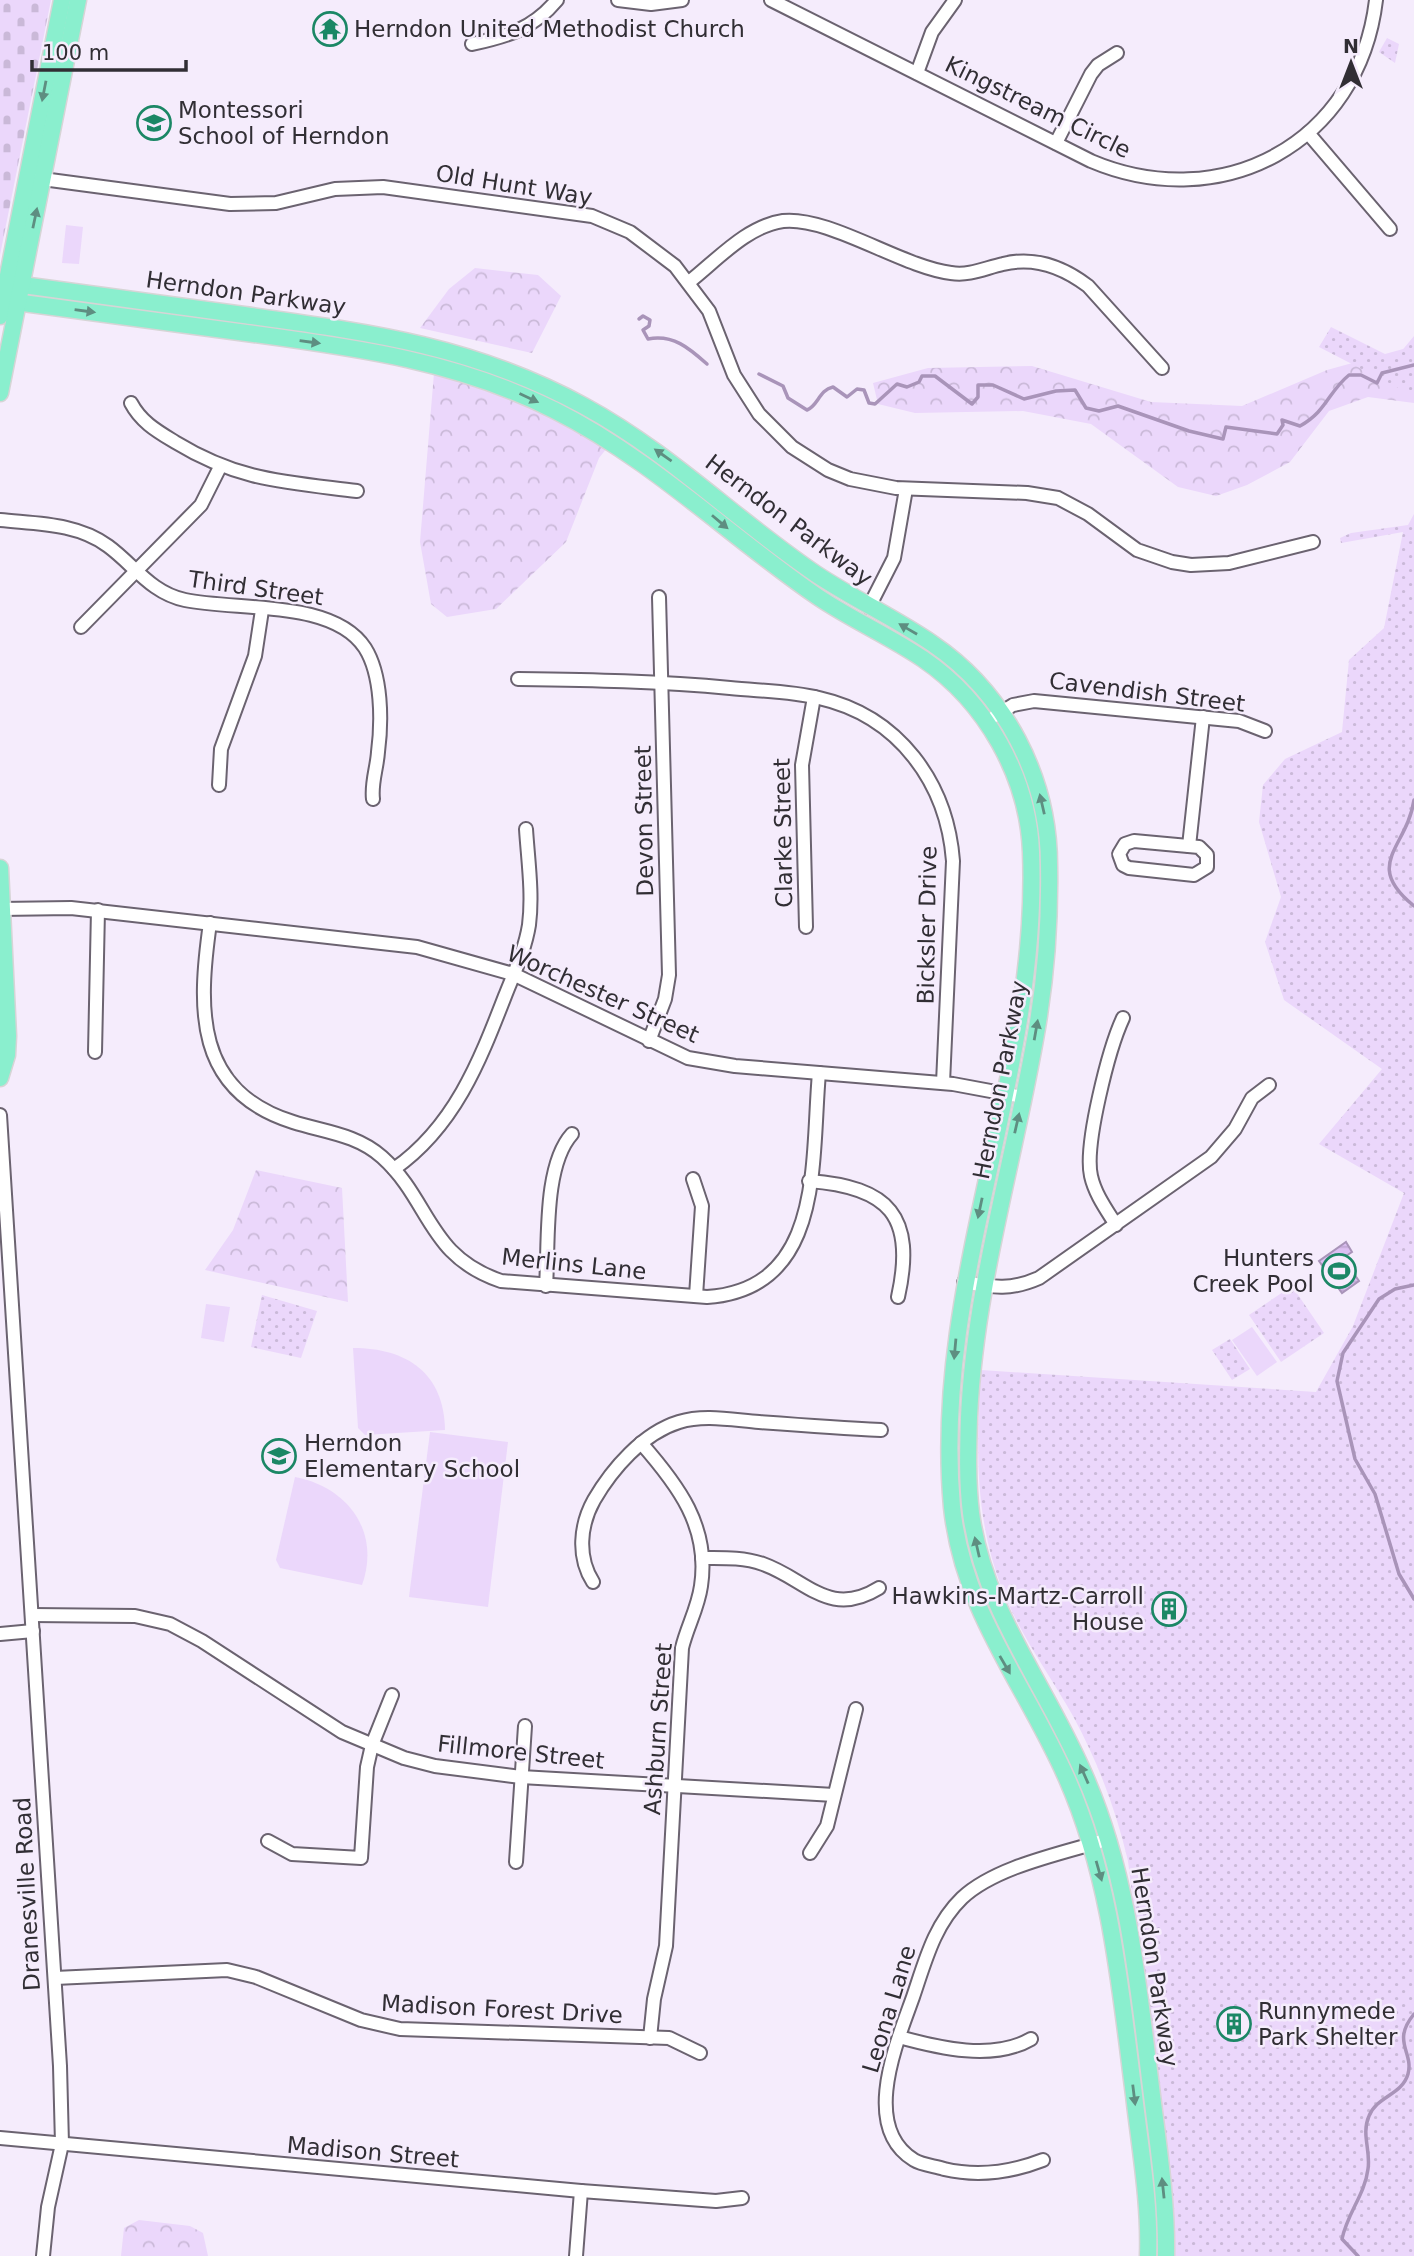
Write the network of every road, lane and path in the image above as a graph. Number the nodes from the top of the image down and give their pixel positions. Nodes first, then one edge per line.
1 (61, 0) edge
2 (78, 0) edge
3 (556, 0) edge
4 (618, 0) edge
5 (682, 0) edge
6 (771, 0) edge
7 (807, 0) edge
8 (955, 0) edge
9 (1376, 0) edge
10 (799, 12) junction
11 (472, 44) dead end
12 (1116, 53) dead end
13 (917, 72) junction
14 (1308, 133) junction
15 (1055, 143) junction
16 (35, 178) junction
17 (1390, 229) dead end
18 (689, 282) junction
19 (9, 283) edge
20 (5, 304) edge
21 (1162, 368) dead end
22 (0, 393) edge
23 (131, 402) dead end
24 (220, 467) junction
25 (906, 489) junction
26 (357, 491) dead end
27 (0, 520) edge
28 (1313, 542) dead end
29 (136, 571) junction
30 (659, 597) dead end
31 (869, 607) junction
32 (262, 610) junction
33 (81, 627) dead end
34 (518, 678) dead end
35 (661, 681) junction
36 (814, 697) junction
37 (1002, 712) junction
38 (1203, 717) junction
39 (986, 721) junction
40 (1265, 731) dead end
41 (219, 785) dead end
42 (373, 800) dead end
43 (526, 829) dead end
44 (1189, 846) junction
45 (0, 868) edge
46 (1, 909) edge
47 (98, 910) junction
48 (210, 923) junction
49 (806, 928) dead end
50 (513, 974) junction
51 (1123, 1018) dead end
52 (649, 1041) junction
53 (95, 1052) dead end
54 (819, 1073) junction
55 (0, 1078) edge
56 (943, 1083) junction
57 (1269, 1085) dead end
58 (1005, 1093) junction
59 (1023, 1097) junction
60 (0, 1115) edge
61 (572, 1135) dead end
62 (2, 1136) edge
63 (394, 1169) junction
64 (693, 1179) dead end
65 (809, 1181) junction
66 (1116, 1225) junction
67 (964, 1282) junction
68 (982, 1285) junction
69 (546, 1286) junction
70 (696, 1296) junction
71 (898, 1297) dead end
72 (881, 1430) dead end
73 (641, 1443) junction
74 (702, 1558) junction
75 (593, 1582) dead end
76 (879, 1588) dead end
77 (32, 1615) junction
78 (33, 1631) junction
79 (0, 1633) edge
80 (391, 1695) dead end
81 (856, 1709) dead end
82 (525, 1726) dead end
83 (372, 1745) junction
84 (521, 1777) junction
85 (675, 1785) junction
86 (834, 1795) junction
87 (1109, 1839) junction
88 (268, 1842) dead end
89 (1091, 1844) junction
90 (810, 1853) dead end
91 (516, 1862) dead end
92 (55, 1978) junction
93 (899, 2036) junction
94 (650, 2038) junction
95 (1031, 2039) dead end
96 (700, 2053) dead end
97 (0, 2138) edge
98 (62, 2144) junction
99 (1043, 2160) dead end
100 (581, 2191) junction
101 (742, 2197) dead end
102 (43, 2256) edge
103 (576, 2256) edge
104 (1148, 2256) edge
105 (1166, 2256) edge

1 -> 16 main road
2 - 16 main road
3 - 11 street
4 - 5 street
6 - 10 street, Kingstream Circle
7 - 10 street
8 - 13 street
9 - 14 street, Kingstream Circle
10 - 13 street, Kingstream Circle
12 - 15 street
13 - 15 street, Kingstream Circle
14 - 15 street, Kingstream Circle
14 - 17 street
16 - 18 street, Old Hunt Way
16 - 19 main road
18 - 21 street
18 - 25 street, Old Hunt Way
19 - 20 main road
31 -> 19 main road, Herndon Parkway
20 - 22 main road
20 -> 39 main road, Herndon Parkway
23 - 24 street
24 - 26 street
24 - 29 street
25 - 28 street, Old Hunt Way
25 - 31 street
27 - 29 street, Third Street
29 - 32 street, Third Street
29 - 33 street
30 - 35 street, Devon Street
37 -> 31 main road, Herndon Parkway
32 - 41 street
32 - 42 street, Third Street
34 - 35 street, Bicksler Drive
35 - 36 street, Bicksler Drive
35 - 52 street, Devon Street
36 - 49 street, Clarke Street
36 - 56 street, Bicksler Drive
37 - 38 street, Cavendish Street
37 - 39 street, Cavendish Street
59 -> 37 main road, Herndon Parkway
38 - 40 street, Cavendish Street
38 - 44 street
39 - 58 main road, Herndon Parkway
43 - 50 street
44 - 44 street
45 - 46 main road
46 - 47 street, Worchester Street
46 - 55 main road
47 - 48 street, Worchester Street
47 - 53 street
48 - 50 street, Worchester Street
48 - 63 street, Merlins Lane
50 - 52 street, Worchester Street
50 - 63 street
51 - 66 street
52 - 54 street, Worchester Street
54 - 56 street, Worchester Street
54 - 65 street, Merlins Lane
56 - 58 street, Worchester Street
57 - 66 street
58 - 59 street, Worchester Street
58 -> 67 main road, Herndon Parkway
68 -> 59 main road, Herndon Parkway
60 - 62 street, Dranesville Road
61 - 69 street
62 - 77 street, Dranesville Road
63 - 69 street, Merlins Lane
64 - 70 street
65 - 70 street, Merlins Lane
65 - 71 street
66 - 68 street
67 - 68 street
67 -> 89 main road, Herndon Parkway
87 -> 68 main road, Herndon Parkway
69 - 70 street, Merlins Lane
72 - 73 street
73 - 74 street, Ashburn Street
73 - 75 street
74 - 76 street
74 - 85 street, Ashburn Street
77 - 78 street, Dranesville Road
77 - 83 street, Fillmore Street
78 - 79 street
78 - 92 street, Dranesville Road
80 - 83 street
81 - 86 street
82 - 84 street
83 - 84 street, Fillmore Street
83 - 88 street
84 - 85 street, Fillmore Street
84 - 91 street
85 - 86 street, Fillmore Street
85 - 94 street, Ashburn Street
86 - 90 street
87 - 89 street, Leona Lane
105 -> 87 main road, Herndon Parkway
89 - 93 street, Leona Lane
89 -> 104 main road, Herndon Parkway
92 - 94 street, Madison Forest Drive
92 - 98 street, Dranesville Road
93 - 95 street
93 - 99 street, Leona Lane
94 - 96 street, Madison Forest Drive
97 - 98 street, Madison Street
98 - 100 street, Madison Street
98 - 102 street, Dranesville Road
100 - 101 street, Madison Street
100 - 103 street

